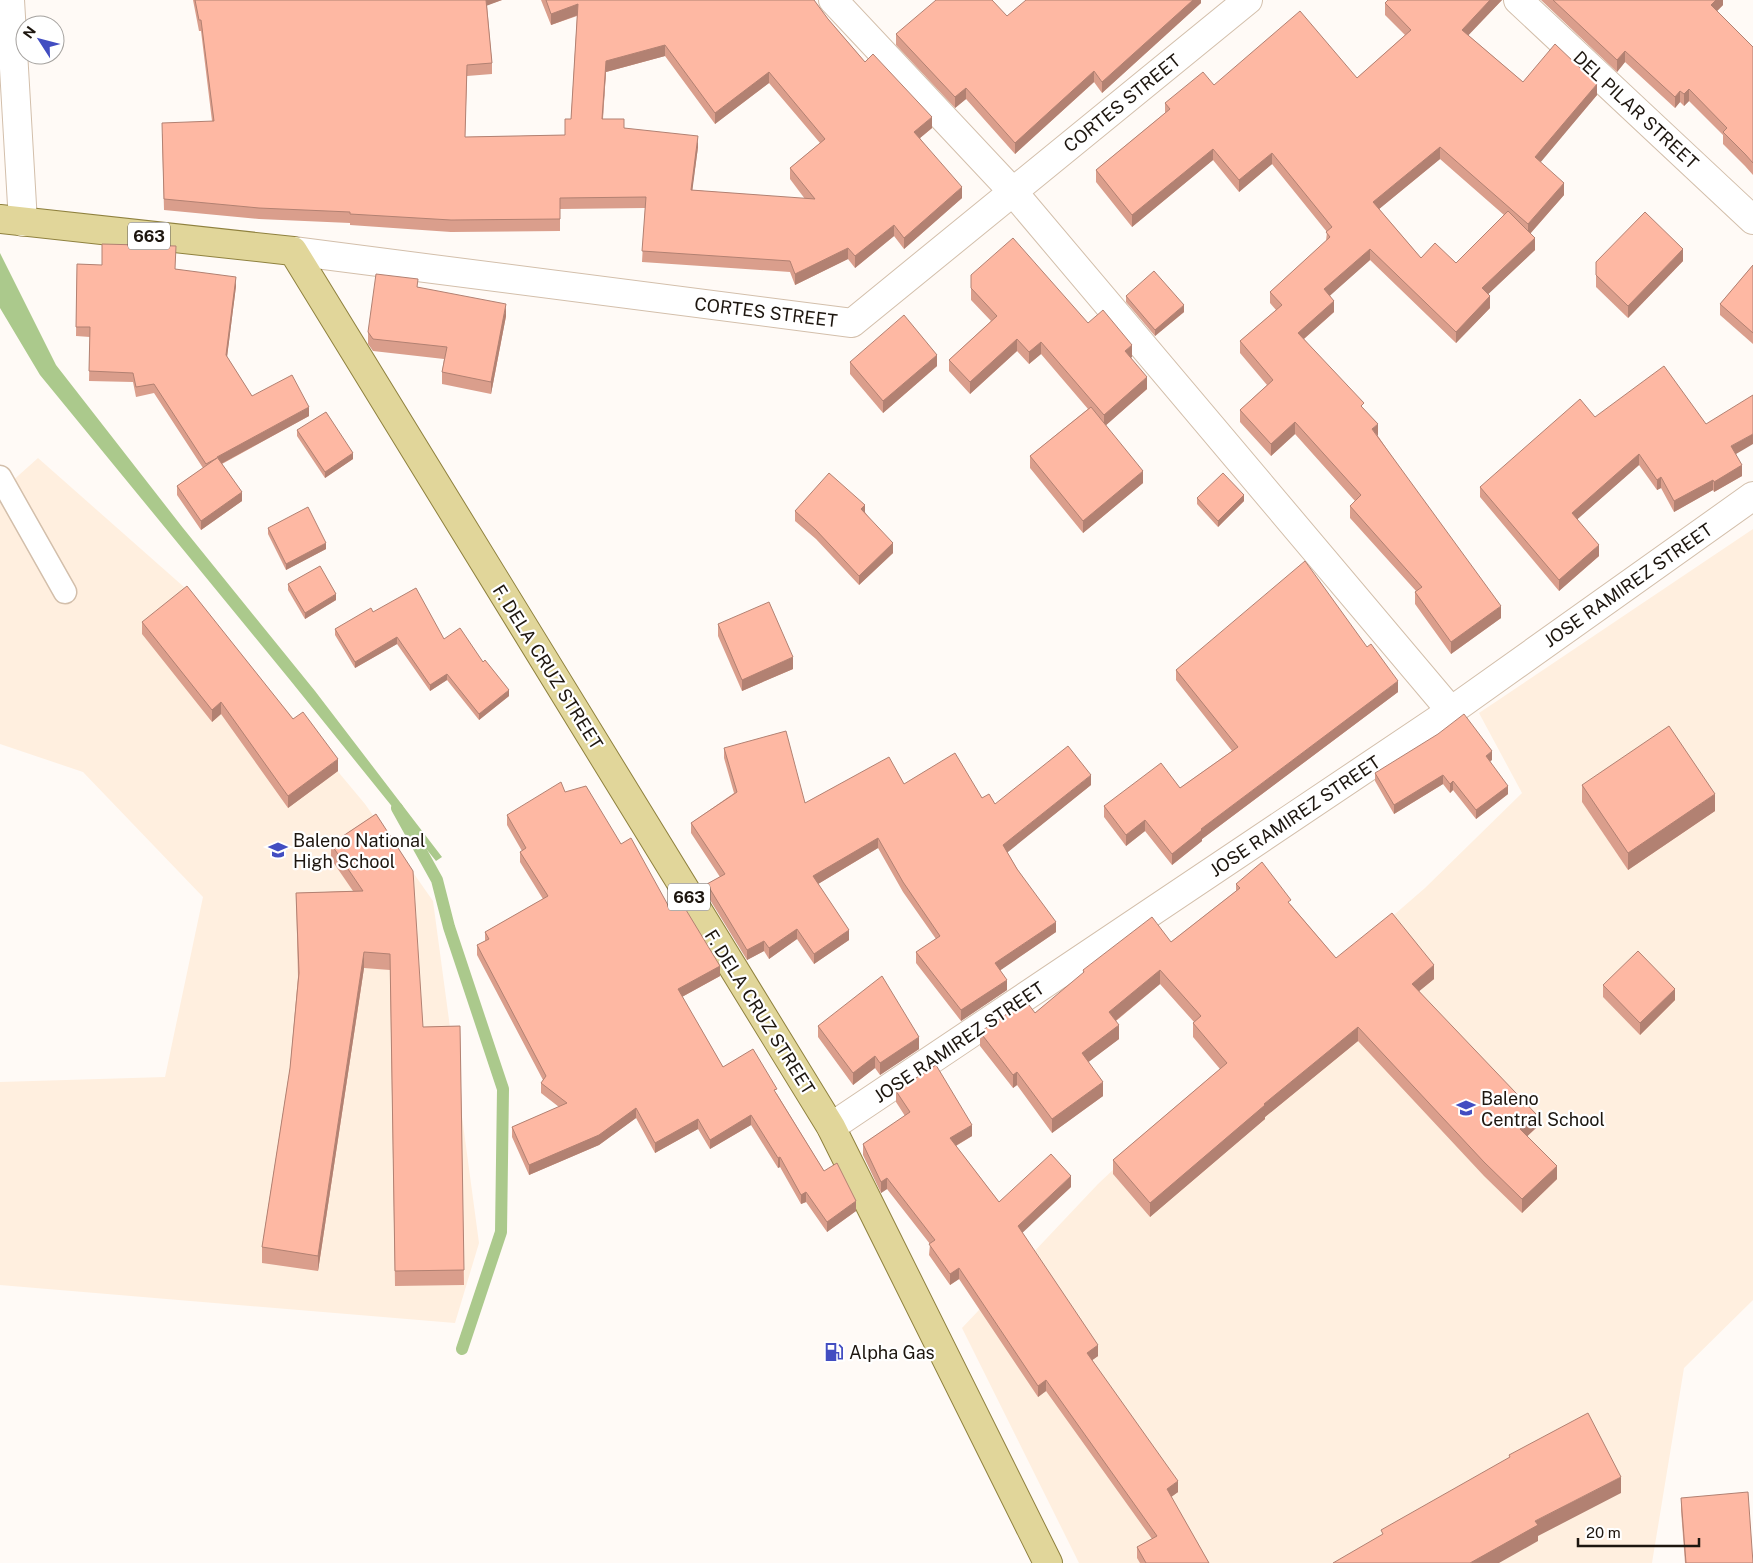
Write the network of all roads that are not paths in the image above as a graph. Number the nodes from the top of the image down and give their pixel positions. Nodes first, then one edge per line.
1 (10, 0) edge
2 (833, 0) edge
3 (1248, 0) edge
4 (1518, 0) edge
5 (1014, 193) junction
6 (1753, 220) edge
7 (9, 221) edge
8 (293, 251) junction
9 (0, 476) edge
10 (1753, 496) edge
11 (65, 592) dead end
12 (1451, 711) junction
13 (831, 1128) junction
14 (1048, 1563) edge

1 - 7 street
2 - 5 street
3 - 5 street, CORTES STREET
4 - 6 street, DEL PILAR STREET
5 - 8 street, CORTES STREET
5 - 12 street
7 - 8 main road, 663
8 - 13 main road, F. DELA CRUZ STREET / 663
9 - 11 lane
10 - 12 street, JOSE RAMIREZ STREET
12 - 13 street, JOSE RAMIREZ STREET
13 - 14 main road, F. DELA CRUZ STREET / 663

